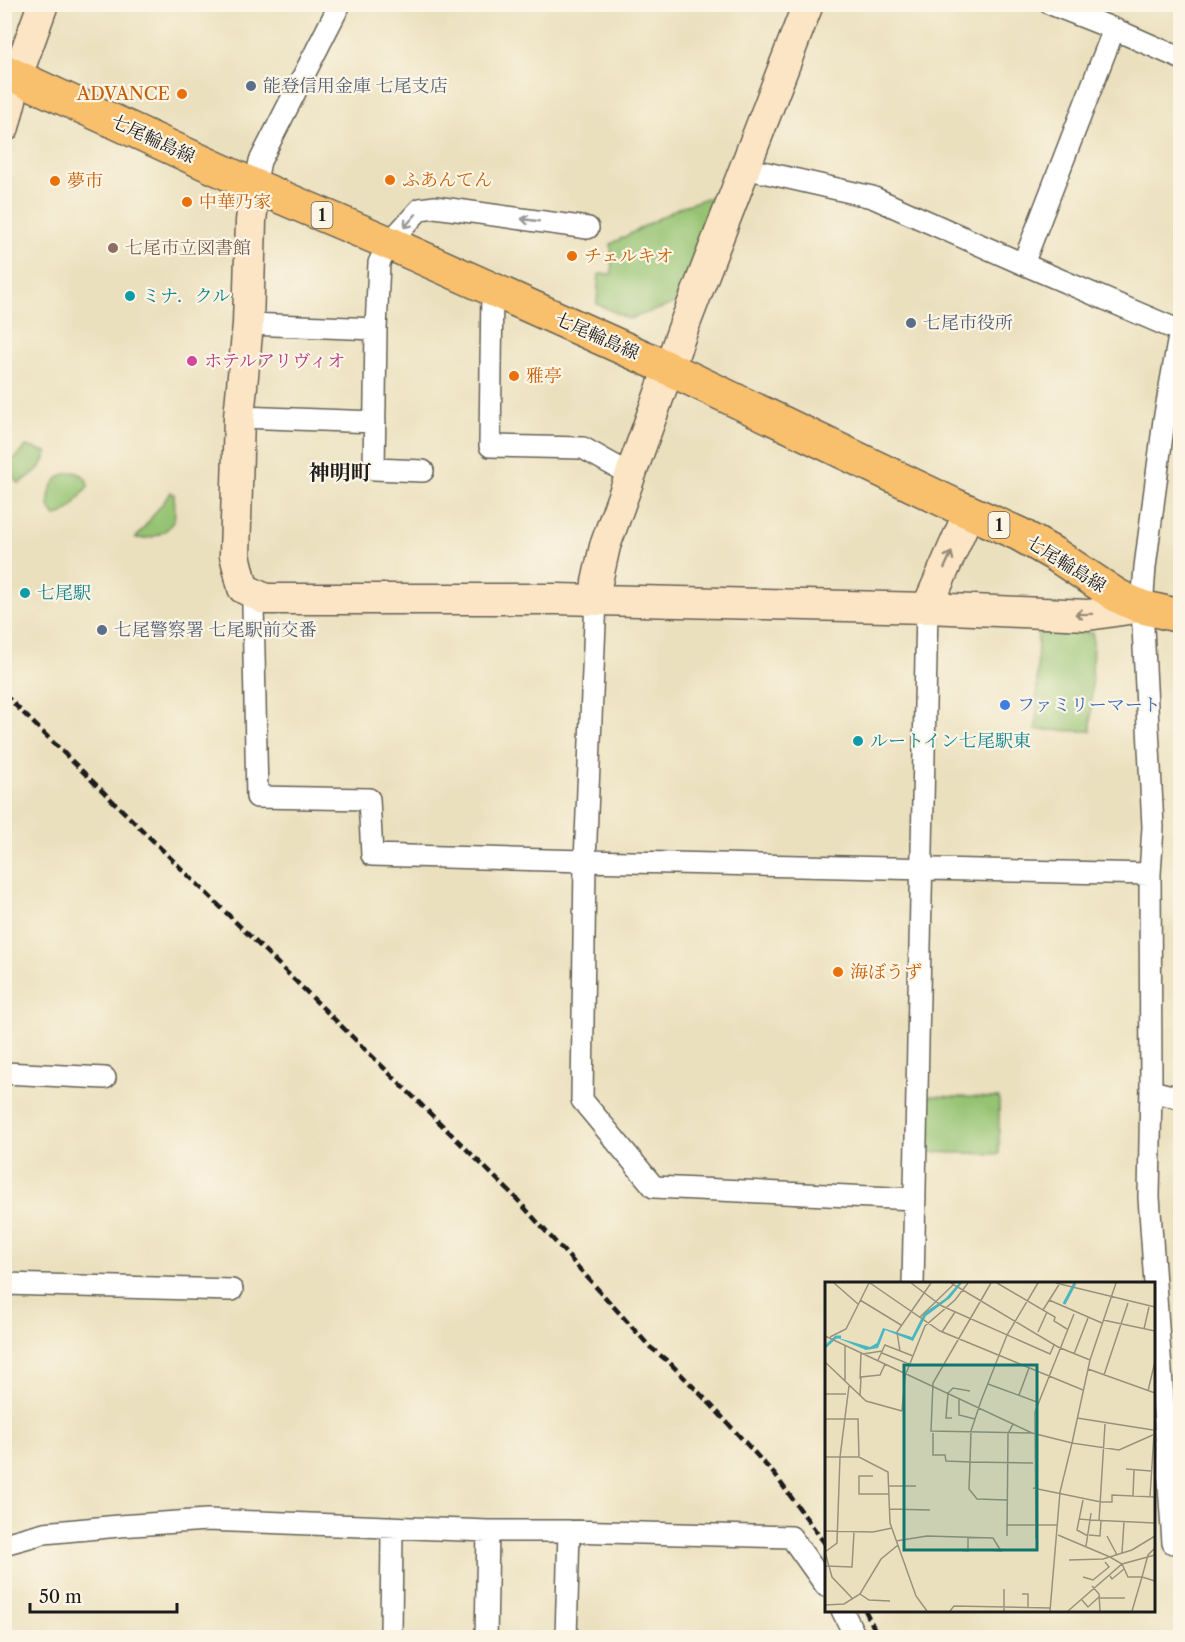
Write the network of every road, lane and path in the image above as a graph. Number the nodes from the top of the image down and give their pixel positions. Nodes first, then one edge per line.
1 (43, 4) edge
2 (340, 4) edge
3 (808, 4) edge
4 (1051, 4) edge
5 (1114, 29) junction
6 (1180, 58) edge
7 (11, 73) edge
8 (4, 127) edge
9 (745, 168) junction
10 (255, 186) junction
11 (588, 228) dead end
12 (389, 243) junction
13 (1023, 264) junction
14 (492, 290) junction
15 (248, 324) junction
16 (376, 329) junction
17 (1180, 331) edge
18 (670, 369) junction
19 (239, 417) junction
20 (375, 423) junction
21 (423, 471) dead end
22 (631, 475) junction
23 (969, 512) junction
24 (265, 599) junction
25 (596, 600) junction
26 (1142, 607) junction
27 (927, 608) junction
28 (1180, 616) edge
29 (585, 861) junction
30 (921, 868) junction
31 (1150, 874) junction
32 (4, 1073) edge
33 (105, 1078) dead end
34 (1151, 1091) junction
35 (1180, 1098) edge
36 (915, 1199) junction
37 (913, 1282) edge
38 (4, 1284) edge
39 (232, 1290) dead end
40 (1167, 1426) edge
41 (392, 1528) junction
42 (488, 1531) junction
43 (569, 1531) junction
44 (1173, 1543) dead end
45 (4, 1544) edge
46 (825, 1585) edge
47 (843, 1612) edge
48 (391, 1638) edge
49 (486, 1638) edge
50 (566, 1638) edge
51 (856, 1638) edge

1 - 7 street
2 - 10 street
3 - 9 street
4 - 5 street
5 - 6 street
5 - 13 street
7 - 8 street
7 - 10 main road, 七尾輪島線 / 1
9 - 13 street
9 - 18 street
10 - 12 main road, 七尾輪島線 / 1
10 - 15 street
11 -> 12 street
12 - 14 main road, 七尾輪島線 / 1
12 - 16 street
13 - 17 street
14 - 18 main road, 七尾輪島線 / 1
14 - 22 street
15 - 16 street
15 - 19 street
16 - 20 street
17 - 26 street
18 - 22 street
18 - 23 main road, 七尾輪島線 / 1
19 - 20 street
19 - 24 street
20 - 21 street
22 - 25 street
23 - 26 main road, 七尾輪島線 / 1
27 -> 23 street
24 - 25 street
24 - 29 street
25 - 27 street
25 - 29 street
26 -> 27 street
26 - 28 main road, 七尾輪島線 / 1
26 - 31 street
27 - 30 street
29 - 30 street
29 - 36 street
30 - 31 street
30 - 36 street
31 - 34 street
32 - 33 street
34 - 35 street
34 - 40 street
36 - 37 street
38 - 39 street
40 - 44 street
41 - 42 street
41 - 45 street
41 - 48 street
42 - 43 street
42 - 49 street
43 - 46 street
43 - 50 street
47 - 51 street

